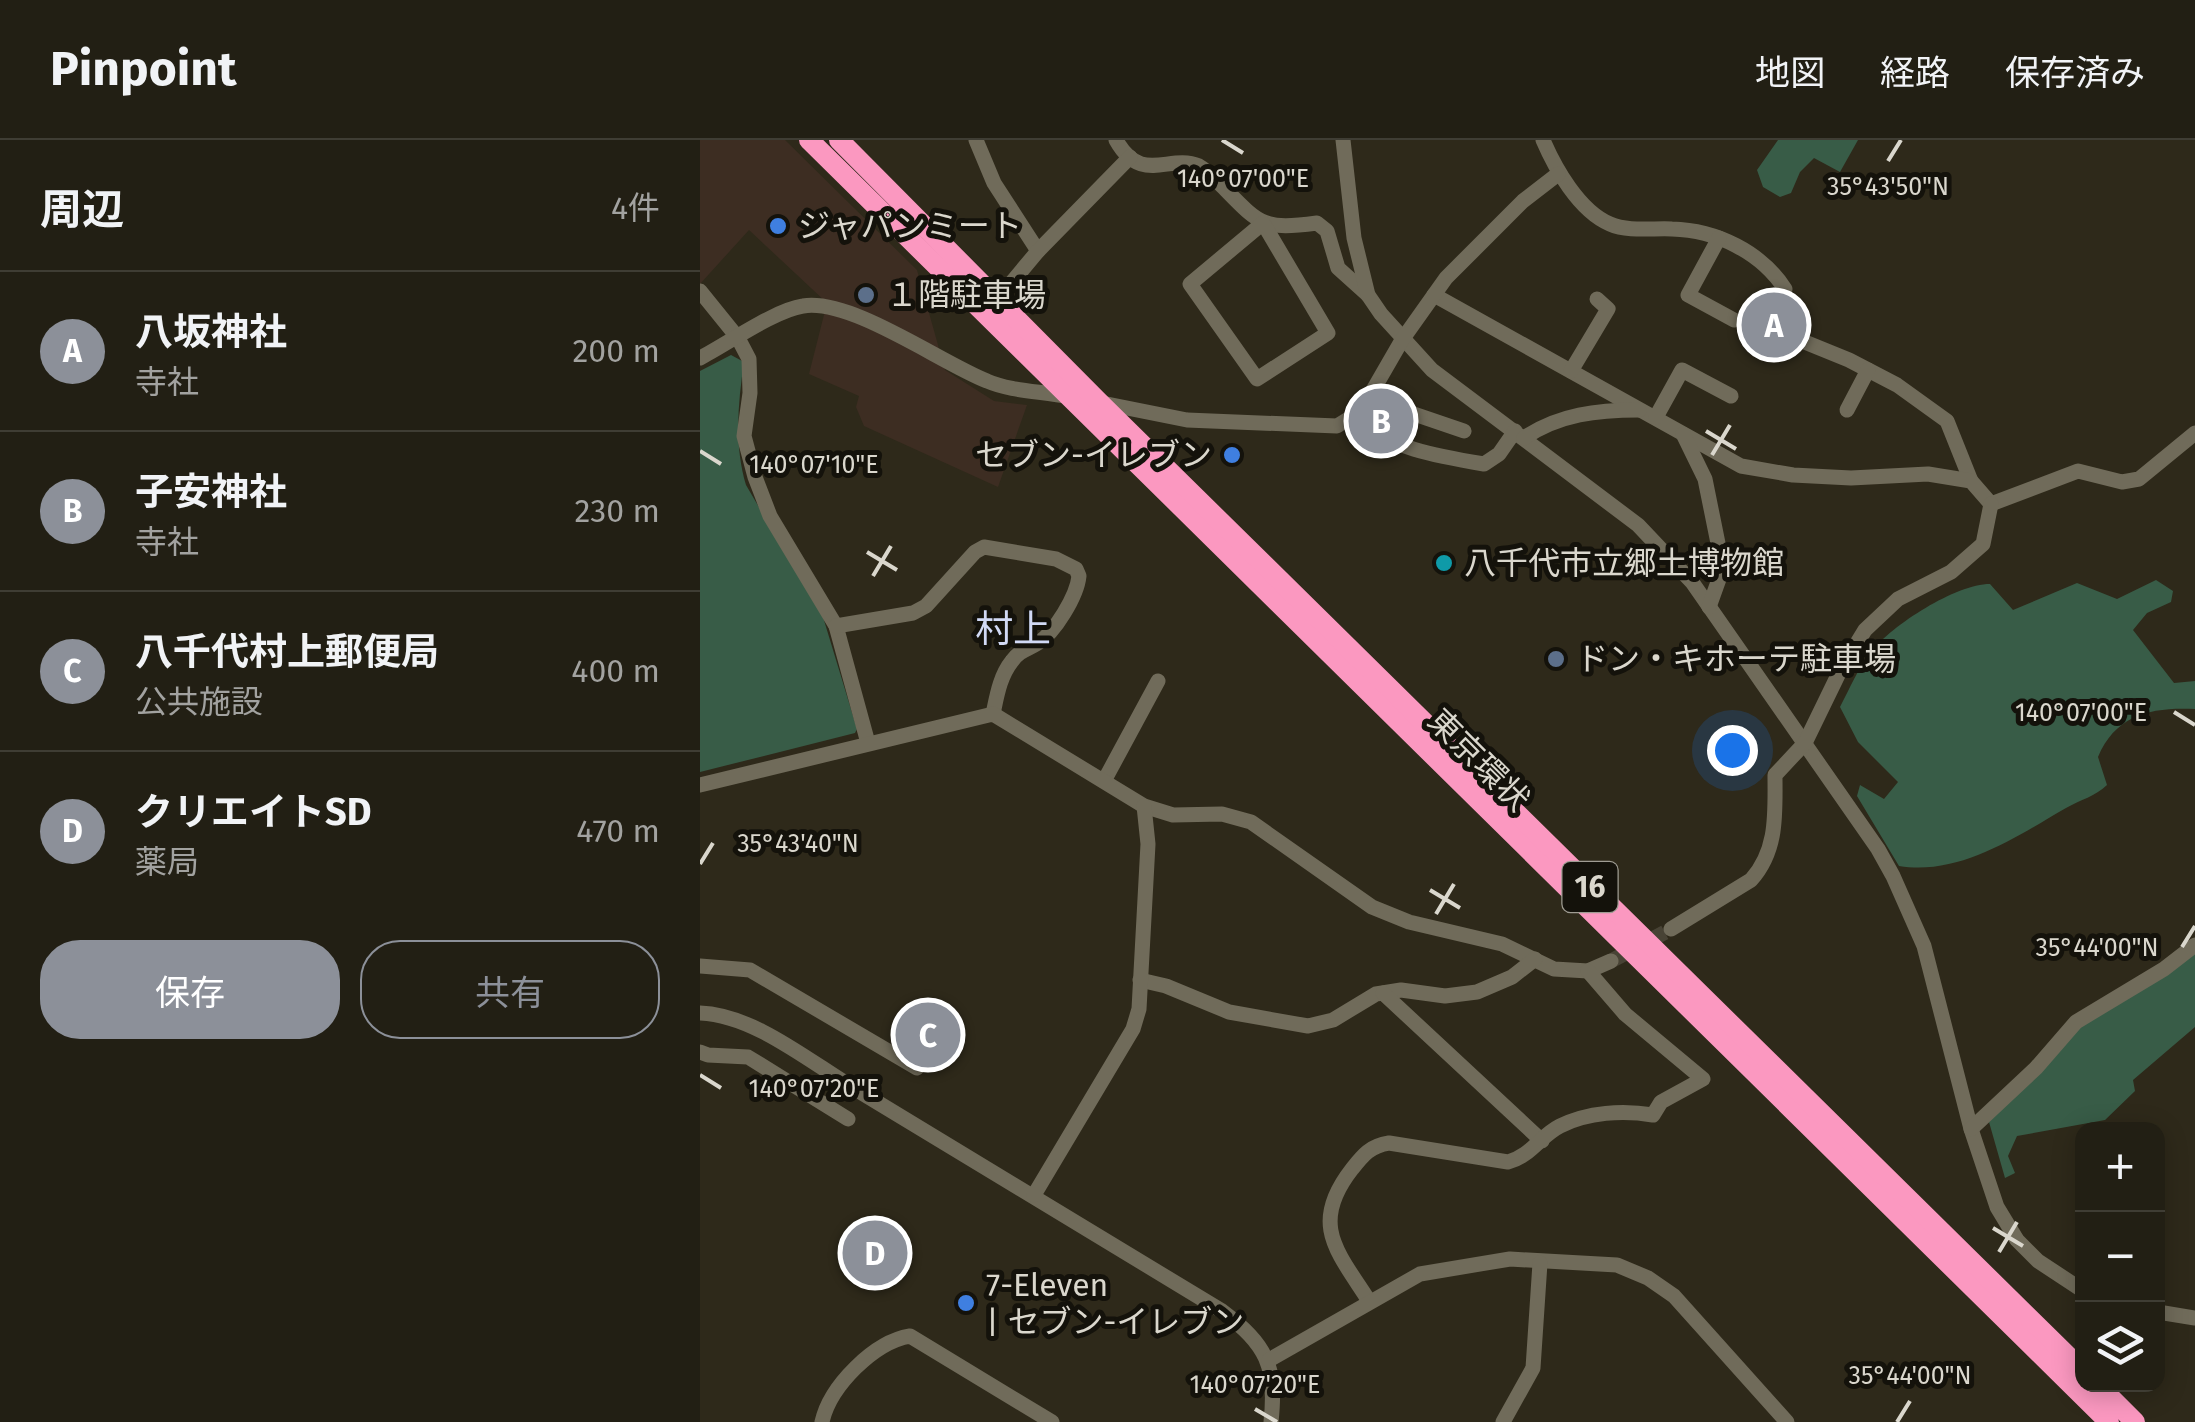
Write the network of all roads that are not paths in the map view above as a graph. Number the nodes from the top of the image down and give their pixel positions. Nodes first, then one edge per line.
1 (809, 140) edge
2 (840, 140) edge
3 (976, 140) edge
4 (1116, 140) edge
5 (1343, 140) edge
6 (1542, 140) edge
7 (1130, 157) junction
8 (1558, 174) junction
9 (1264, 224) junction
10 (1719, 238) junction
11 (1038, 251) junction
12 (700, 291) edge
13 (1368, 295) junction
14 (1434, 295) junction
15 (1596, 299) dead end
16 (997, 300) junction
17 (1734, 320) dead end
18 (738, 338) junction
19 (1402, 340) junction
20 (700, 358) edge
21 (1868, 370) junction
22 (1571, 371) junction
23 (1066, 396) junction
24 (1731, 396) dead end
25 (1370, 398) junction
26 (1099, 402) junction
27 (1847, 410) dead end
28 (1650, 413) junction
29 (1351, 419) junction
30 (1464, 430) dead end
31 (2195, 432) edge
32 (1519, 434) junction
33 (1683, 434) junction
34 (1972, 481) junction
35 (1991, 504) junction
36 (1709, 607) junction
37 (836, 626) junction
38 (1158, 680) dead end
39 (993, 714) junction
40 (868, 742) junction
41 (1804, 743) junction
42 (1104, 782) junction
43 (700, 785) edge
44 (1144, 806) junction
45 (1671, 929) tunnel mouth
46 (2195, 945) edge
47 (1535, 959) junction
48 (1611, 961) tunnel mouth
49 (700, 966) edge
50 (1588, 971) junction
51 (1140, 980) junction
52 (1383, 993) junction
53 (700, 1013) edge
54 (700, 1052) edge
55 (916, 1068) dead end
56 (848, 1119) dead end
57 (1971, 1129) junction
58 (1542, 1141) junction
59 (1034, 1195) junction
60 (1540, 1263) junction
61 (2075, 1285) edge
62 (1369, 1301) junction
63 (2165, 1313) edge
64 (2195, 1318) edge
65 (1269, 1360) junction
66 (2075, 1363) edge
67 (2105, 1392) edge
68 (822, 1422) edge
69 (1052, 1422) edge
70 (1271, 1422) edge
71 (1502, 1422) edge
72 (1787, 1422) edge
73 (2109, 1422) edge
74 (2135, 1422) edge

1 - 23 highway, 東京環状 / 16
2 - 16 highway, 東京環状 / 16
3 - 11 street
4 - 7 street
5 - 13 street
6 - 8 street
7 - 9 street
7 - 11 street
8 - 10 street
8 - 14 street
9 - 9 street
9 - 13 street
10 - 17 street
10 - 21 street
11 - 16 street
12 - 18 street
13 - 19 street
14 - 19 street
14 - 22 street
15 - 22 street
16 - 26 highway, 東京環状 / 16
18 - 20 street
18 - 23 street
18 - 37 street
19 - 25 street
19 - 32 street
21 - 27 street
21 - 34 street
22 - 28 street
23 - 26 street
23 - 73 highway, 東京環状 / 16
24 - 28 street
25 - 29 street
25 - 30 street
26 - 29 street
26 - 66 highway, 東京環状 / 16
28 - 32 street
28 - 33 street
29 - 32 street
31 - 35 street
32 - 36 street
33 - 34 street
33 - 36 street
34 - 35 street
35 - 41 street
36 - 41 street
37 - 39 street
37 - 40 street
38 - 42 street
39 - 40 street
39 - 42 street
40 - 43 street
41 - 45 street
41 - 57 street
42 - 44 street
44 - 47 street
44 - 51 street
46 - 57 street
47 - 50 street
47 - 52 street
48 - 50 street
49 - 55 street
50 - 58 street
51 - 52 street
51 - 59 street
52 - 58 street
53 - 59 street
54 - 56 street
57 - 61 street
58 - 62 street
59 - 65 street
60 - 62 street
60 - 71 street
60 - 72 street
62 - 65 street
63 - 64 street
65 - 70 street
67 - 74 highway
68 - 69 street

